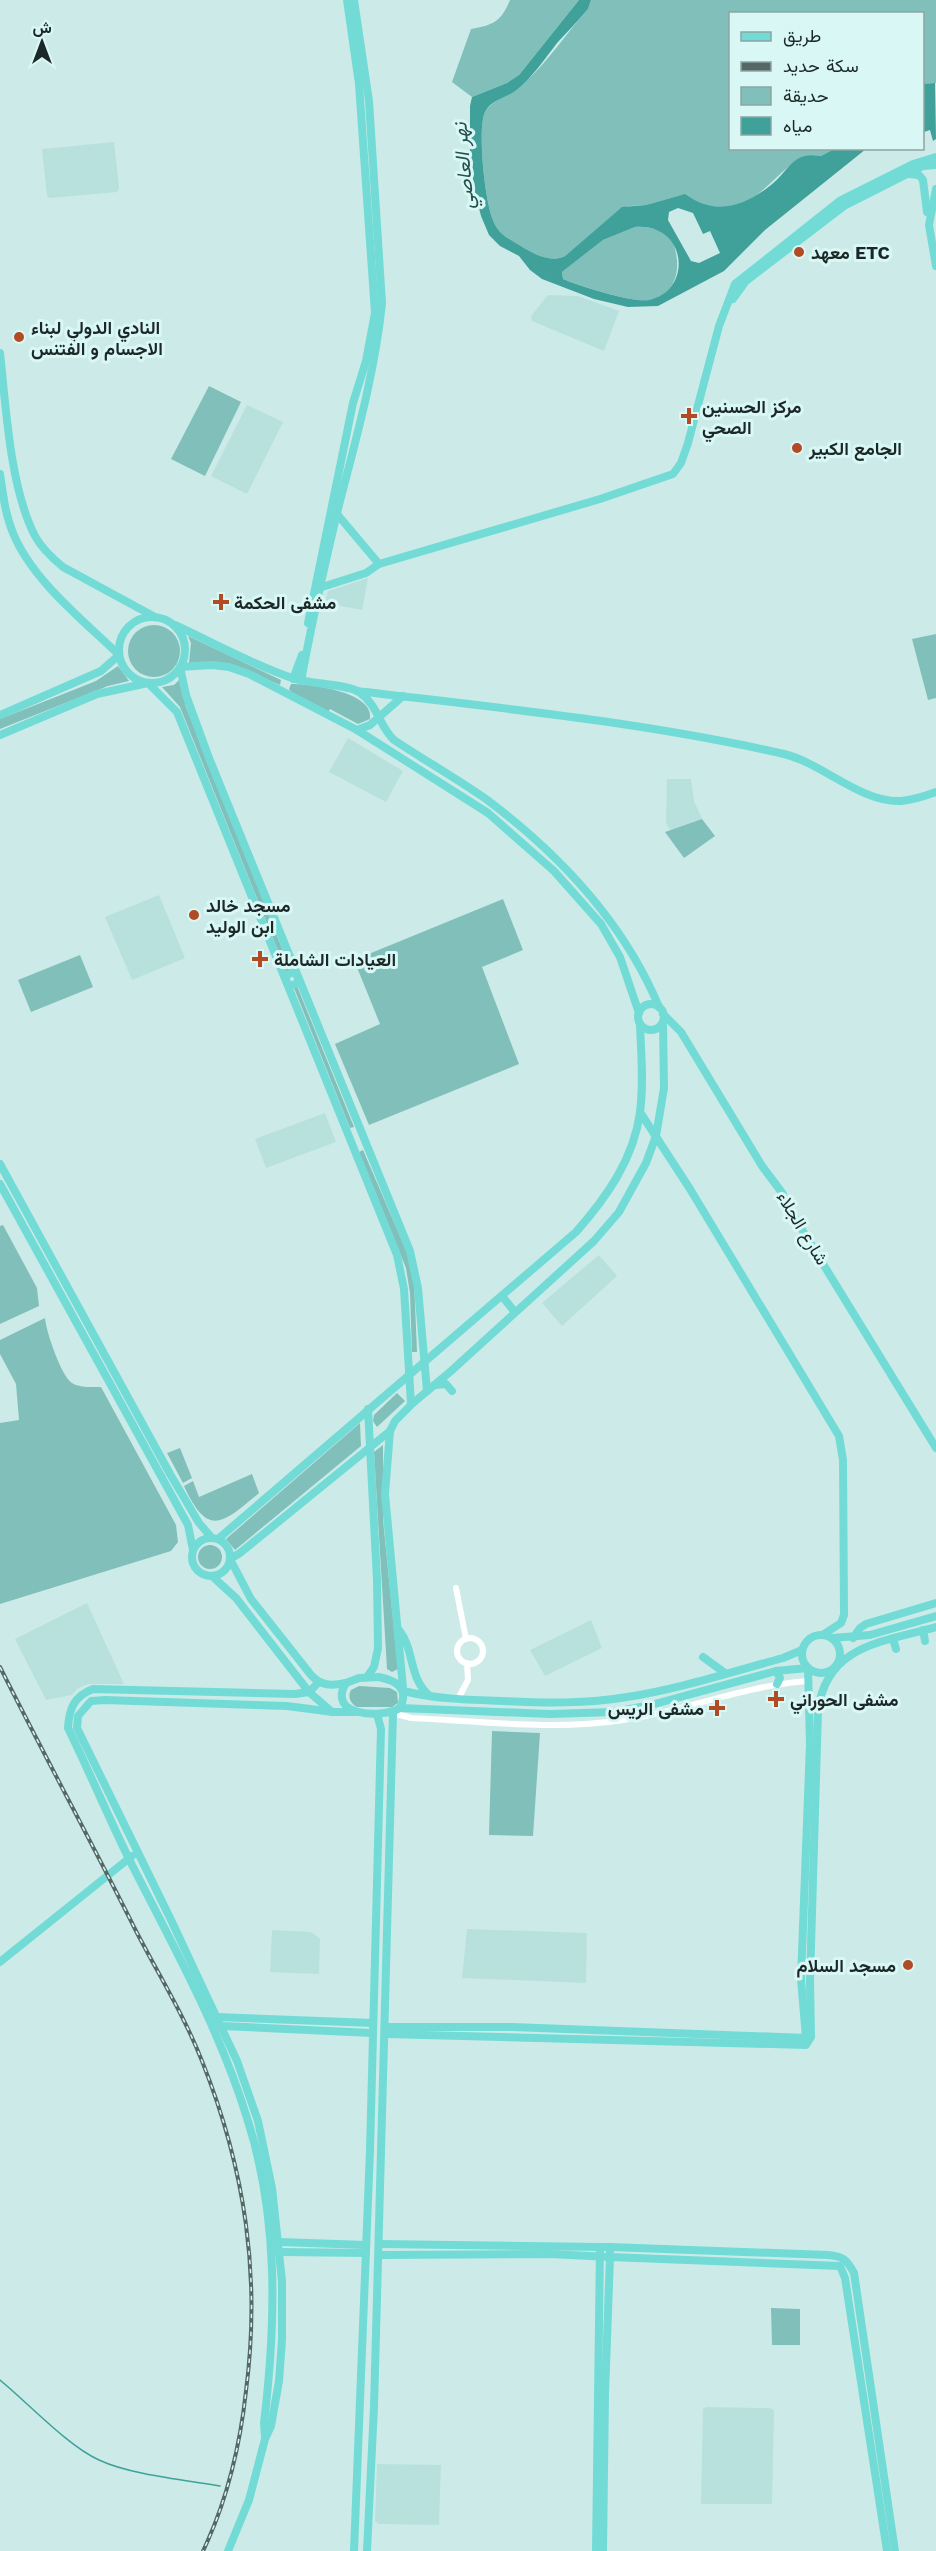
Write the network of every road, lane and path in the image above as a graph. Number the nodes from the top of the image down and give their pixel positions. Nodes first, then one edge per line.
1 (347, 0) edge
2 (354, 0) edge
3 (936, 157) edge
4 (936, 165) edge
5 (908, 174) junction
6 (936, 189) edge
7 (929, 225) junction
8 (936, 266) edge
9 (0, 353) edge
10 (706, 412) dead end
11 (0, 474) edge
12 (337, 513) junction
13 (379, 564) junction
14 (322, 587) junction
15 (155, 616) junction
16 (175, 625) junction
17 (119, 655) junction
18 (180, 667) junction
19 (297, 680) junction
20 (148, 682) junction
21 (357, 691) junction
22 (403, 696) junction
23 (0, 715) edge
24 (380, 715) junction
25 (357, 730) junction
26 (0, 735) edge
27 (936, 792) edge
28 (298, 977) junction
29 (286, 982) junction
30 (639, 1013) junction
31 (662, 1014) junction
32 (640, 1024) junction
33 (640, 1112) junction
34 (656, 1136) junction
35 (0, 1164) edge
36 (0, 1184) edge
37 (502, 1296) junction
38 (514, 1311) junction
39 (426, 1361) junction
40 (408, 1375) junction
41 (430, 1388) junction
42 (452, 1392) dead end
43 (411, 1404) junction
44 (368, 1409) junction
45 (390, 1431) junction
46 (369, 1448) junction
47 (936, 1448) edge
48 (215, 1539) junction
49 (193, 1550) junction
50 (230, 1559) junction
51 (212, 1576) junction
52 (456, 1588) dead end
53 (936, 1603) edge
54 (936, 1616) edge
55 (936, 1627) edge
56 (398, 1629) junction
57 (923, 1630) junction
58 (824, 1634) junction
59 (832, 1638) junction
60 (853, 1638) junction
61 (466, 1639) junction
62 (892, 1639) junction
63 (925, 1641) dead end
64 (896, 1649) dead end
65 (802, 1650) junction
66 (703, 1657) dead end
67 (466, 1663) junction
68 (836, 1665) junction
69 (808, 1668) junction
70 (776, 1671) junction
71 (725, 1673) junction
72 (367, 1677) junction
73 (807, 1681) junction
74 (318, 1683) junction
75 (346, 1683) junction
76 (777, 1684) junction
77 (403, 1689) junction
78 (309, 1692) junction
79 (431, 1697) junction
80 (458, 1699) junction
81 (396, 1710) junction
82 (333, 1712) junction
83 (355, 1712) junction
84 (377, 1714) junction
85 (138, 1852) junction
86 (129, 1857) junction
87 (181, 1950) junction
88 (0, 1962) edge
89 (217, 2017) junction
90 (373, 2023) junction
91 (222, 2026) junction
92 (385, 2030) junction
93 (372, 2033) junction
94 (233, 2063) junction
95 (279, 2242) junction
96 (379, 2244) junction
97 (600, 2247) junction
98 (610, 2247) junction
99 (366, 2249) junction
100 (280, 2252) junction
101 (379, 2255) junction
102 (600, 2256) junction
103 (610, 2257) junction
104 (265, 2439) junction
105 (228, 2551) edge
106 (354, 2551) edge
107 (367, 2551) edge
108 (596, 2551) edge
109 (603, 2551) edge
110 (887, 2551) edge
111 (895, 2551) edge

1 - 19 main road
2 - 12 main road
3 - 13 main road
4 - 5 main road
5 - 7 main road
5 - 10 main road
6 - 7 main road
7 - 8 main road
9 - 15 main road
11 - 17 main road
12 - 13 main road
12 - 14 main road
13 - 14 main road
14 - 19 main road
15 - 16 main road
15 - 17 main road
16 - 18 main road
16 - 19 main road
17 - 20 main road
17 - 23 main road
18 - 20 main road
18 - 25 main road
18 - 28 main road
19 - 21 main road
20 - 26 main road
20 - 29 main road
21 - 22 main road
21 - 24 main road
22 - 24 main road
22 - 27 main road
24 - 25 main road
24 - 31 main road
25 - 30 main road
28 - 29 main road
28 - 39 main road
29 - 40 main road
30 - 31 main road
30 - 32 main road
31 - 32 main road
31 - 34 main road
31 - 47 main road, شارع الجلاء
32 - 33 main road
33 - 34 main road
33 - 37 main road
34 - 38 main road
34 - 58 main road
35 - 48 main road
36 - 49 main road
37 - 38 main road
37 - 39 main road
38 - 41 main road
39 - 40 main road
39 - 41 main road
40 - 43 main road
40 - 44 main road
41 - 42 main road
41 - 43 main road
43 - 45 main road
44 - 46 main road
44 - 48 main road
45 - 46 main road
45 - 56 main road
46 - 50 main road
46 - 72 main road
48 - 49 main road
48 - 50 main road
49 - 51 main road
50 - 51 main road
50 - 74 main road
51 - 78 main road
52 - 61 street
53 - 60 main road
54 - 60 main road
55 - 57 main road
56 - 77 main road
56 - 79 main road
57 - 62 main road
57 - 63 main road
58 - 59 main road
58 - 65 main road
59 - 60 main road
59 - 68 main road
61 - 67 street
61 - 67 street
62 - 64 main road
62 - 68 main road
65 - 69 main road
65 - 71 main road
66 - 71 main road
67 - 80 street
68 - 69 main road
68 - 92 main road
69 - 70 main road
69 - 73 main road
70 - 76 main road
70 - 81 main road
71 - 80 main road
72 - 75 main road
72 - 77 main road
73 - 76 street
73 - 92 main road
74 - 75 main road
74 - 78 main road
75 - 83 main road
76 - 81 street
77 - 79 main road
77 - 81 main road
78 - 82 main road
78 - 86 main road
79 - 80 main road
81 - 84 main road
81 - 92 main road
82 - 83 main road
82 - 85 main road
83 - 84 main road
84 - 90 main road
85 - 86 main road
85 - 87 main road
86 - 87 main road
86 - 88 main road
87 - 89 main road
87 - 94 main road
89 - 90 main road
89 - 91 main road
90 - 93 main road
91 - 93 main road
91 - 94 main road
92 - 96 main road
93 - 99 main road
94 - 95 main road
94 - 104 main road
95 - 99 main road
95 - 100 main road
96 - 97 main road
96 - 101 main road
97 - 98 main road
97 - 102 main road
98 - 103 main road
98 - 111 main road
99 - 100 main road
99 - 106 main road
100 - 104 main road
101 - 102 main road
101 - 107 main road
102 - 103 main road
102 - 108 main road
103 - 109 main road
103 - 110 main road
104 - 105 main road

